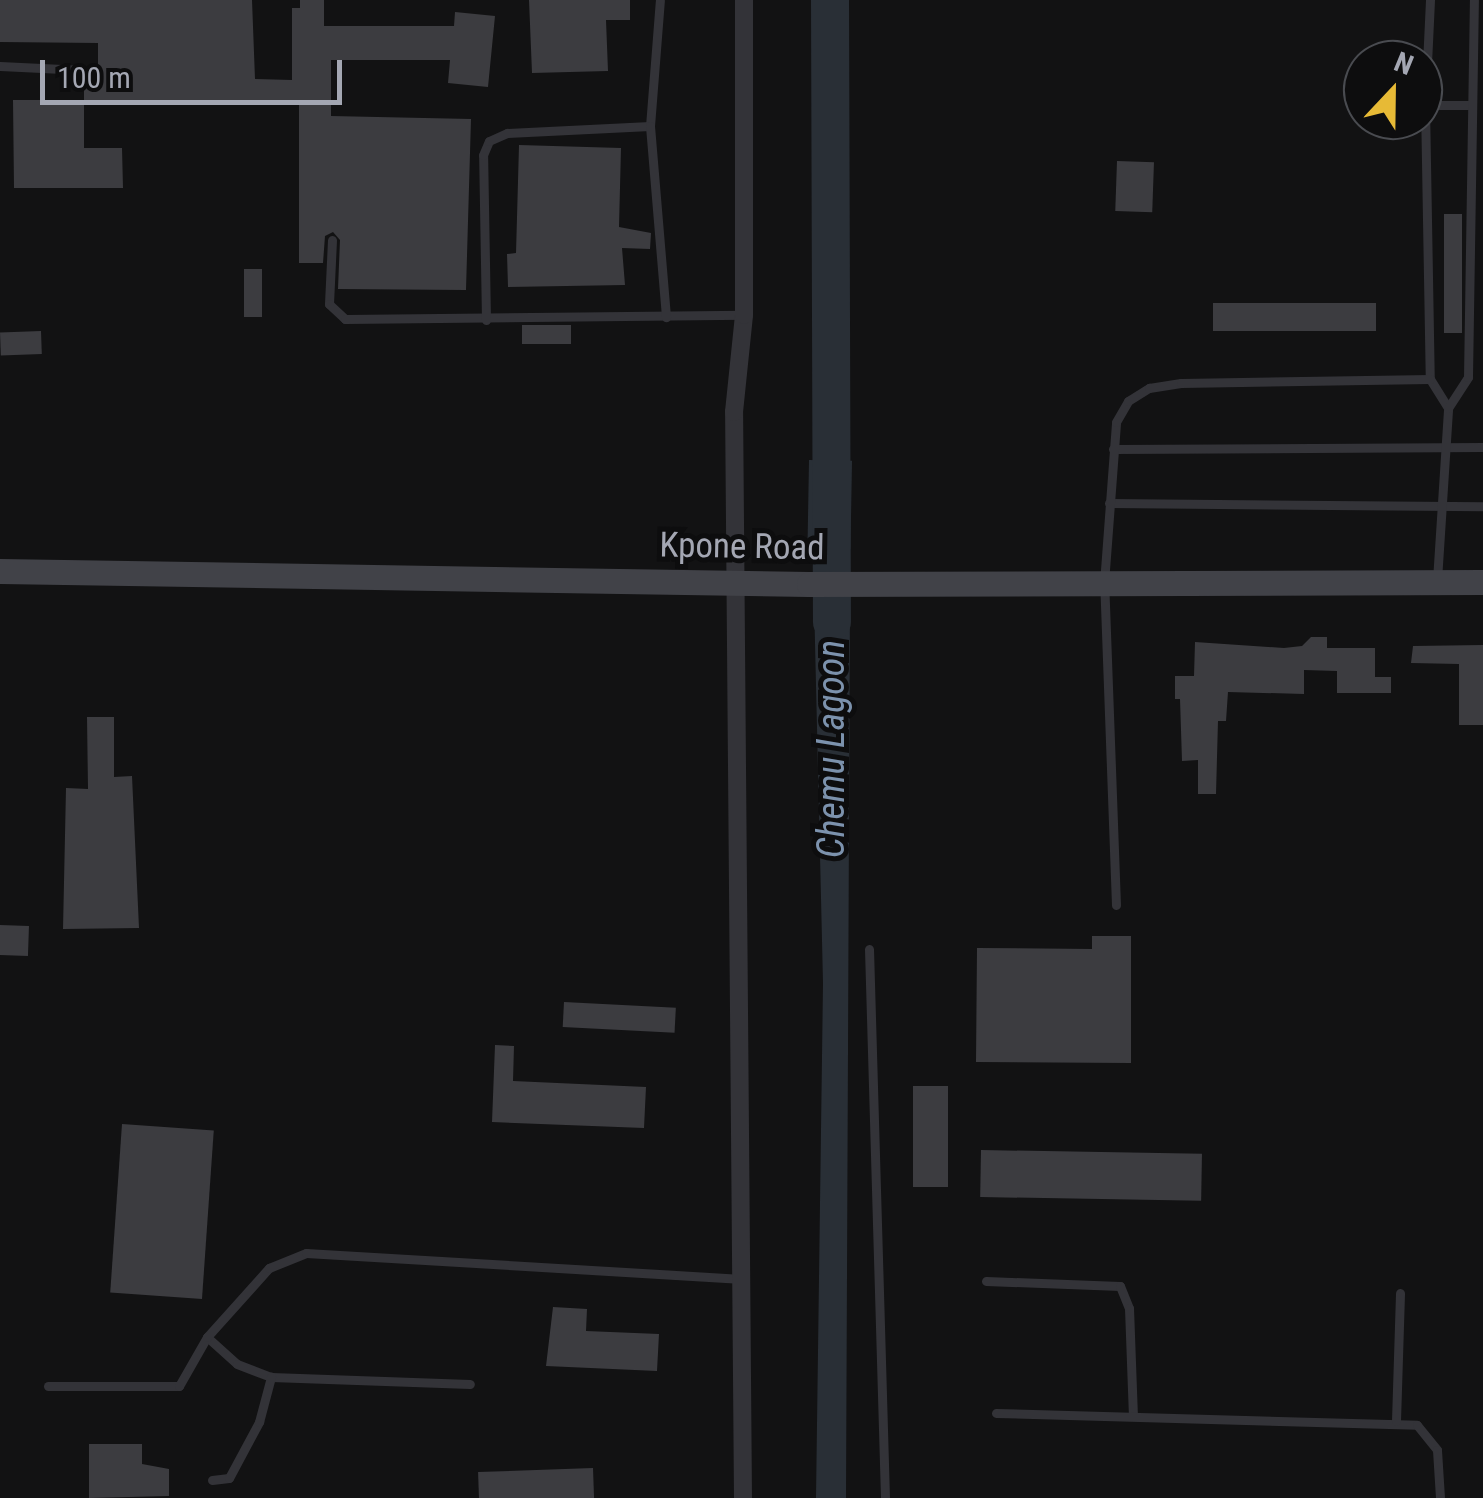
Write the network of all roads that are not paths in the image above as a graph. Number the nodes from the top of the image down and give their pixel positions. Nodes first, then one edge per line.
1 (660, 0) edge
2 (744, 0) edge
3 (1430, 0) edge
4 (1474, 0) edge
5 (1478, 36) edge
6 (1428, 40) edge
7 (0, 66) edge
8 (83, 70) dead end
9 (1472, 104) junction
10 (1443, 105) edge
11 (650, 126) junction
12 (1426, 140) edge
13 (332, 240) dead end
14 (744, 315) junction
15 (666, 317) junction
16 (486, 320) junction
17 (1430, 379) junction
18 (1448, 408) junction
19 (1446, 446) junction
20 (1483, 447) edge
21 (1113, 448) junction
22 (1109, 503) junction
23 (1442, 504) junction
24 (1483, 506) edge
25 (0, 570) edge
26 (736, 581) junction
27 (1437, 582) junction
28 (1483, 582) edge
29 (1104, 584) junction
30 (1116, 906) dead end
31 (870, 949) dead end
32 (742, 1279) junction
33 (986, 1281) dead end
34 (1400, 1293) dead end
35 (207, 1337) junction
36 (270, 1377) junction
37 (470, 1384) dead end
38 (48, 1386) dead end
39 (996, 1413) dead end
40 (1134, 1416) junction
41 (1396, 1421) junction
42 (212, 1480) dead end
43 (743, 1498) edge
44 (885, 1498) edge
45 (1440, 1498) edge

1 - 11 lane
2 - 14 street
3 - 6 lane
4 - 5 lane
5 - 9 lane
7 - 8 lane
9 - 10 lane
9 - 18 lane
11 - 15 lane
11 - 16 lane
12 - 17 lane
13 - 16 lane
14 - 15 lane
14 - 26 street
15 - 16 lane
17 - 18 lane
17 - 21 lane
18 - 19 lane
19 - 20 lane
19 - 21 lane
19 - 23 lane
21 - 22 lane
22 - 23 lane
22 - 29 lane
23 - 24 lane
23 - 27 lane
25 - 26 main road, Kpone Road
26 - 29 main road, Kpone Road
26 - 32 street
27 - 28 main road, Kpone Road
27 - 29 main road, Kpone Road
29 - 30 lane
31 - 44 lane
32 - 35 lane
32 - 43 street
33 - 40 lane
34 - 41 lane
35 - 36 lane
35 - 38 lane
36 - 37 lane
36 - 42 lane
39 - 40 lane
40 - 41 lane
41 - 45 lane

